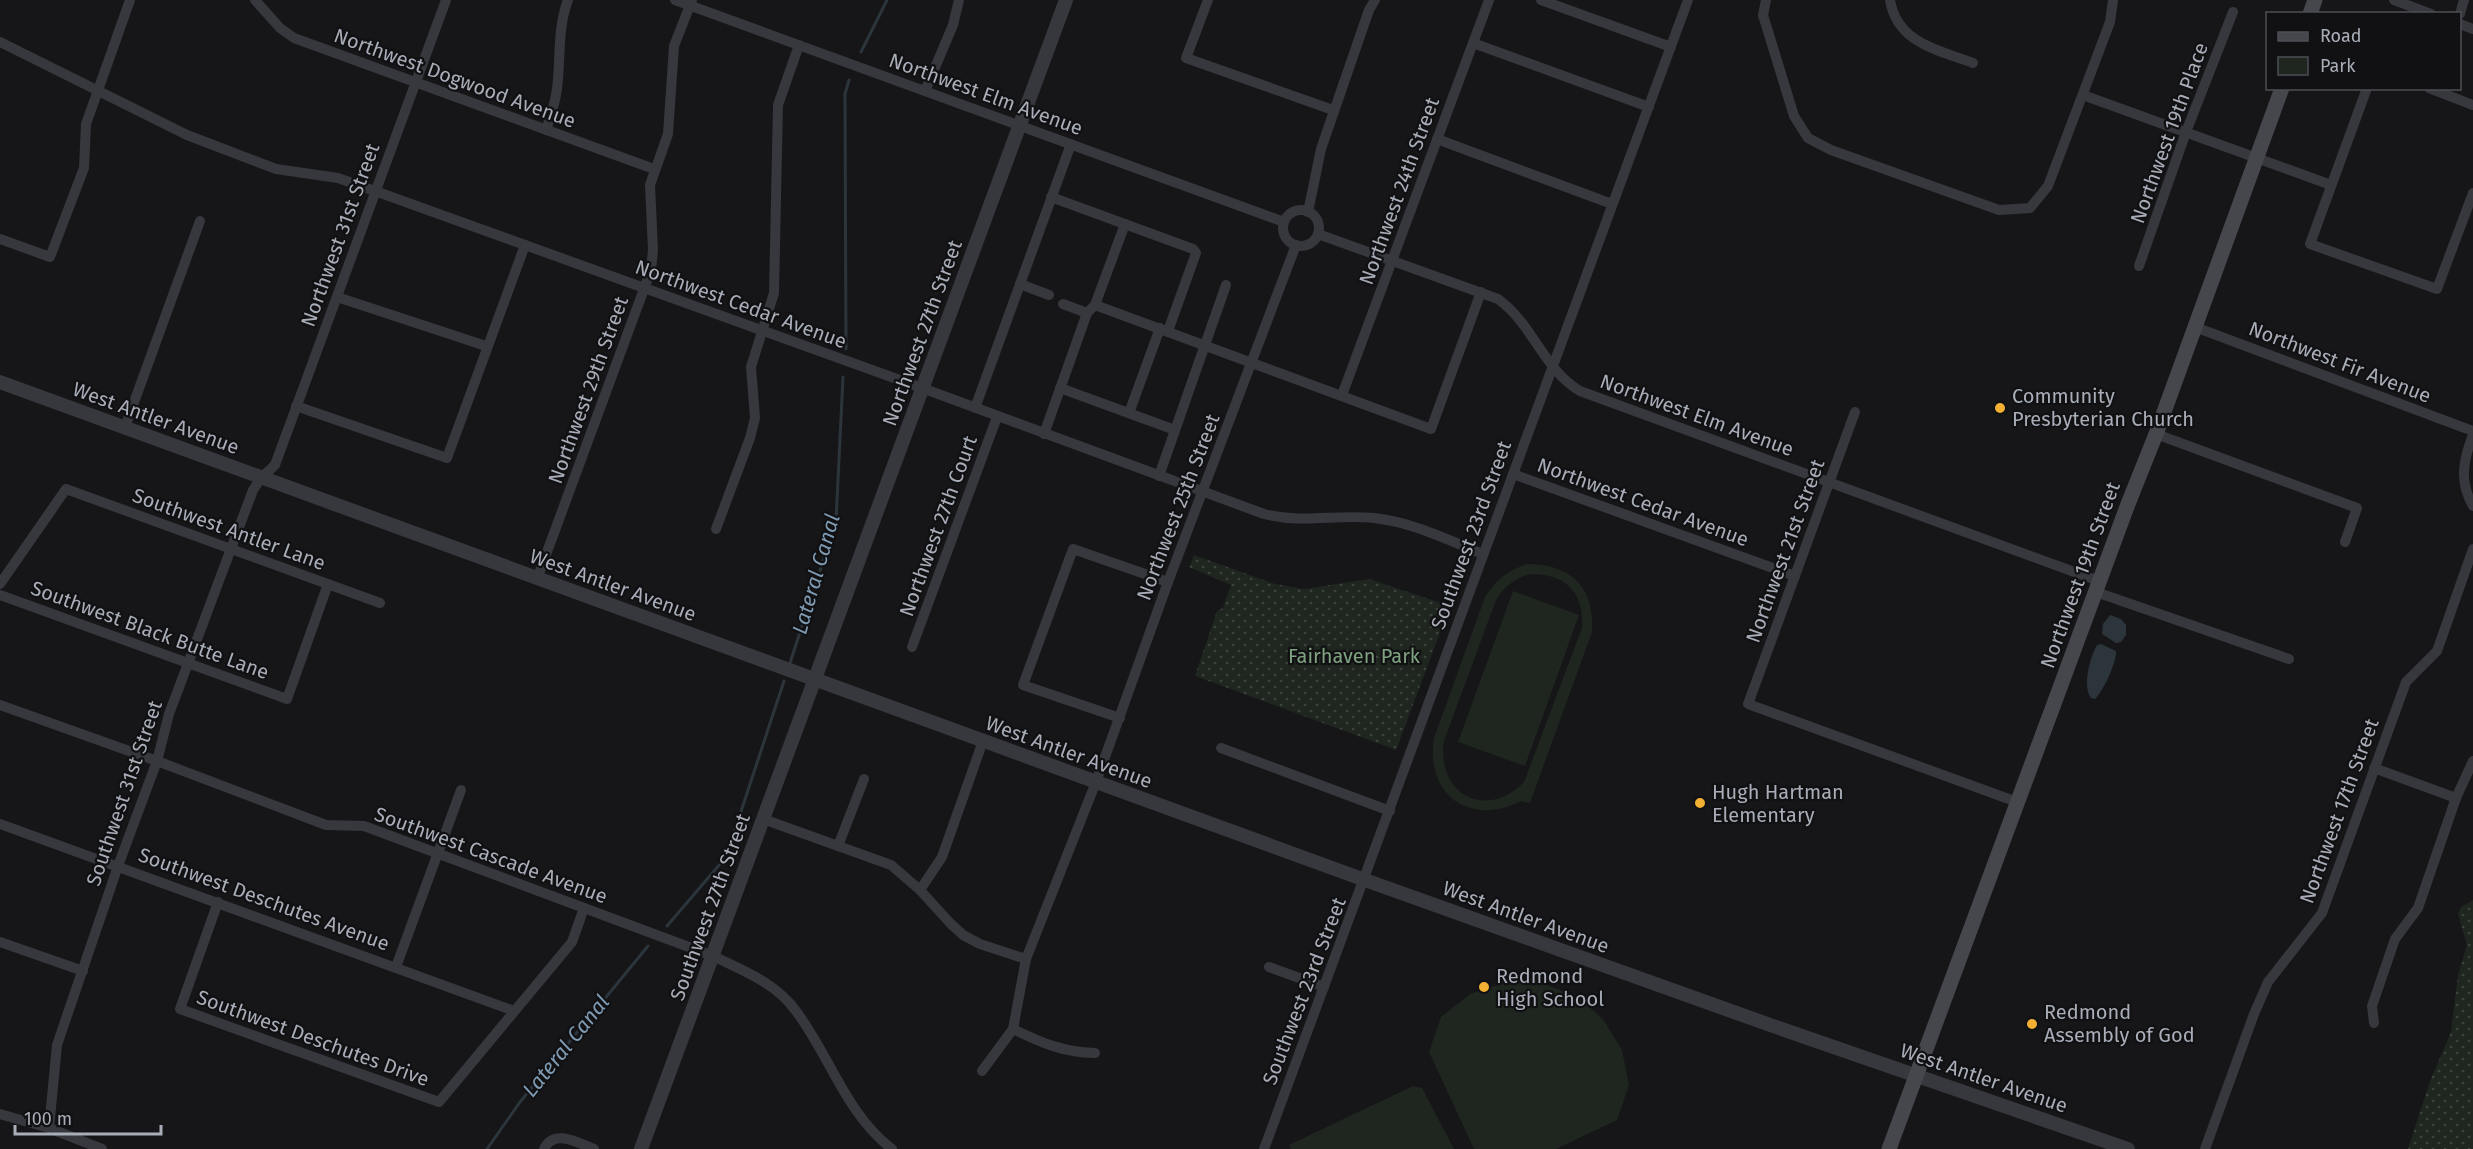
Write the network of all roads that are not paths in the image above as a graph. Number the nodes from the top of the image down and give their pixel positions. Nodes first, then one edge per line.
1 (130, 0) edge
2 (255, 0) edge
3 (446, 0) edge
4 (568, 0) edge
5 (675, 0) edge
6 (959, 0) edge
7 (1066, 0) edge
8 (1208, 0) edge
9 (1375, 0) edge
10 (1489, 0) edge
11 (1541, 0) edge
12 (1688, 0) edge
13 (1766, 0) edge
14 (1890, 0) edge
15 (2113, 0) edge
16 (2394, 0) edge
17 (691, 3) edge
18 (2233, 12) dead end
19 (2426, 12) edge
20 (0, 42) edge
21 (1473, 43) junction
22 (799, 45) junction
23 (1671, 47) junction
24 (1973, 63) dead end
25 (415, 83) junction
26 (2281, 90) edge
27 (2366, 90) edge
28 (2434, 90) edge
29 (98, 91) junction
30 (925, 91) junction
31 (2083, 94) junction
32 (2473, 105) edge
33 (1649, 107) junction
34 (1333, 110) junction
35 (1020, 125) junction
36 (546, 130) junction
37 (2186, 132) junction
38 (1437, 139) junction
39 (1071, 144) junction
40 (2256, 157) junction
41 (654, 169) junction
42 (2331, 185) junction
43 (375, 191) junction
44 (2473, 193) edge
45 (1052, 198) junction
46 (1612, 204) junction
47 (1308, 212) junction
48 (200, 221) dead end
49 (1284, 222) junction
50 (1125, 224) junction
51 (1318, 234) junction
52 (0, 239) edge
53 (525, 245) junction
54 (1296, 245) junction
55 (1393, 260) junction
56 (2139, 266) dead end
57 (1020, 284) junction
58 (1226, 285) dead end
59 (645, 289) junction
60 (1481, 292) junction
61 (1048, 295) dead end
62 (337, 297) junction
63 (1063, 304) dead end
64 (1091, 309) junction
65 (2195, 327) junction
66 (1164, 330) junction
67 (761, 331) junction
68 (1205, 345) junction
69 (486, 346) junction
70 (1252, 362) junction
71 (1552, 368) junction
72 (0, 382) edge
73 (922, 388) junction
74 (1060, 388) junction
75 (1342, 395) junction
76 (296, 406) junction
77 (975, 408) junction
78 (1855, 412) dead end
79 (1129, 413) junction
80 (997, 417) junction
81 (125, 427) junction
82 (1175, 430) junction
83 (2473, 433) edge
84 (1044, 434) junction
85 (2156, 434) junction
86 (1513, 474) junction
87 (1159, 476) junction
88 (261, 478) junction
89 (1829, 483) junction
90 (1203, 491) junction
91 (2473, 506) edge
92 (716, 529) dead end
93 (2345, 542) dead end
94 (231, 549) junction
95 (2473, 549) edge
96 (1483, 554) junction
97 (2470, 570) edge
98 (1795, 576) junction
99 (537, 579) junction
100 (1168, 582) junction
101 (0, 584) edge
102 (328, 584) junction
103 (2098, 586) junction
104 (0, 595) edge
105 (380, 603) dead end
106 (912, 647) dead end
107 (2289, 659) dead end
108 (189, 664) junction
109 (815, 679) junction
110 (0, 705) edge
111 (1120, 718) junction
112 (983, 741) junction
113 (1221, 747) dead end
114 (157, 761) junction
115 (2473, 761) edge
116 (2374, 768) junction
117 (864, 778) dead end
118 (1096, 782) junction
119 (461, 790) dead end
120 (2456, 798) junction
121 (2017, 802) junction
122 (1390, 811) junction
123 (763, 819) junction
124 (0, 824) edge
125 (838, 846) junction
126 (437, 853) junction
127 (118, 866) junction
128 (1365, 880) junction
129 (920, 890) junction
130 (219, 902) junction
131 (584, 908) junction
132 (0, 942) edge
133 (712, 956) junction
134 (1026, 959) junction
135 (396, 967) junction
136 (1269, 967) dead end
137 (83, 971) junction
138 (1324, 987) junction
139 (514, 1011) junction
140 (2374, 1023) dead end
141 (1013, 1029) junction
142 (1095, 1053) dead end
143 (982, 1071) dead end
144 (1916, 1076) junction
145 (0, 1114) edge
146 (50, 1128) junction
147 (102, 1149) edge
148 (544, 1149) edge
149 (594, 1149) edge
150 (641, 1149) edge
151 (892, 1149) edge
152 (1264, 1149) edge
153 (1889, 1149) edge
154 (2128, 1149) edge
155 (2205, 1149) edge

1 - 29 street
2 - 25 street, Northwest Dogwood Avenue
3 - 25 street, Northwest 31st Street
4 - 36 street
5 - 17 street, Northwest Elm Avenue
6 - 30 street
7 - 35 street, Northwest 27th Street
8 - 34 street
9 - 34 street
10 - 21 street, Northwest 24th Street
11 - 23 street
12 - 23 street, Southwest 23rd Street
13 - 31 street
14 - 24 street
15 - 31 street
16 - 19 street
17 - 22 street, Northwest Elm Avenue
17 - 41 street, Northwest 29th Street
18 - 37 street, Northwest 19th Place
20 - 29 street, Northwest Cedar Avenue
21 - 33 street
21 - 38 street, Northwest 24th Street
22 - 30 street, Northwest Elm Avenue
22 - 67 street
23 - 33 street, Southwest 23rd Street
25 - 36 street, Northwest Dogwood Avenue
25 - 43 street, Northwest 31st Street
26 - 40 main road, Northwest 19th Street
27 - 42 street
28 - 32 street
29 - 43 street, Northwest Cedar Avenue
29 - 52 street
30 - 35 street, Northwest Elm Avenue
31 - 37 street
33 - 46 street, Southwest 23rd Street
34 - 47 street
35 - 39 street, Northwest Elm Avenue
35 - 73 street, Northwest 27th Street
36 - 41 street, Northwest Dogwood Avenue
37 - 40 street
37 - 56 street, Northwest 19th Place
38 - 46 street
38 - 55 street, Northwest 24th Street
39 - 45 street
39 - 49 street, Northwest Elm Avenue
40 - 42 street
40 - 65 main road, Northwest 19th Street
41 - 59 street, Northwest 29th Street
42 - 44 street
43 - 53 street, Northwest Cedar Avenue
43 - 62 street, Northwest 31st Street
45 - 50 street
45 - 57 street
46 - 71 street, Southwest 23rd Street
47 - 49 street
47 - 51 street
48 - 81 street
49 - 54 street
50 - 64 street
50 - 66 street
51 - 54 street
51 - 55 street, Northwest Elm Avenue
53 - 59 street, Northwest Cedar Avenue
53 - 69 street
54 - 70 street, Northwest 25th Street
55 - 60 street, Northwest Elm Avenue
55 - 75 street, Northwest 24th Street
57 - 61 street
57 - 77 street
58 - 68 street
59 - 67 street, Northwest Cedar Avenue
59 - 99 street, Northwest 29th Street
60 - 71 street, Northwest Elm Avenue
60 - 75 street
62 - 69 street
62 - 76 street, Northwest 31st Street
63 - 64 street
64 - 66 street
64 - 74 street
65 - 83 street, Northwest Fir Avenue
65 - 85 main road, Northwest 19th Street
66 - 68 street
66 - 79 street
67 - 73 street, Northwest Cedar Avenue
67 - 92 street
68 - 70 street
68 - 82 street
69 - 76 street
70 - 75 street
70 - 90 street, Northwest 25th Street
71 - 86 street, Southwest 23rd Street
71 - 89 street, Northwest Elm Avenue
72 - 81 street, West Antler Avenue
73 - 77 street, Northwest Cedar Avenue
73 - 109 street, Northwest 27th Street
74 - 79 street
74 - 84 street
76 - 88 street, Northwest 31st Street
77 - 80 street, Northwest Cedar Avenue
78 - 89 street, Northwest 21st Street
79 - 82 street
80 - 84 street, Northwest Cedar Avenue
80 - 106 street, Northwest 27th Court
81 - 88 street, West Antler Avenue
82 - 87 street
83 - 91 street
84 - 87 street, Northwest Cedar Avenue
85 - 93 street
85 - 103 main road, Northwest 19th Street
86 - 96 street, Southwest 23rd Street
86 - 98 street, Northwest Cedar Avenue
87 - 90 street, Northwest Cedar Avenue
88 - 94 street, Southwest 31st Street
88 - 99 street, West Antler Avenue
89 - 98 street, Northwest 21st Street
89 - 103 street, Northwest Elm Avenue
90 - 96 street, Northwest Cedar Avenue
90 - 100 street, Northwest 25th Street
94 - 101 street, Southwest Antler Lane
94 - 102 street, Southwest Antler Lane
94 - 108 street, Southwest 31st Street
95 - 97 street, Northwest 17th Street
96 - 122 street, Southwest 23rd Street
97 - 116 street, Northwest 17th Street
98 - 121 street, Northwest 21st Street
99 - 109 street, West Antler Avenue
100 - 111 street, Northwest 25th Street
100 - 111 street
102 - 105 street, Southwest Antler Lane
102 - 108 street, Southwest Black Butte Lane
103 - 107 street, Northwest Elm Avenue
103 - 121 main road, Northwest 19th Street
104 - 108 street, Southwest Black Butte Lane
108 - 114 street, Southwest 31st Street
109 - 112 street, West Antler Avenue
109 - 123 street, Southwest 27th Street
110 - 114 street, Southwest Cascade Avenue
111 - 118 street, Northwest 25th Street
112 - 118 street, West Antler Avenue
112 - 129 street
113 - 122 street
114 - 126 street, Southwest Cascade Avenue
114 - 127 street, Southwest 31st Street
115 - 120 street
116 - 120 street
116 - 155 street, Northwest 17th Street
117 - 125 street
118 - 128 street, West Antler Avenue
118 - 134 street, Northwest 25th Street
119 - 126 street
120 - 140 street
121 - 144 main road, Northwest 19th Street
122 - 128 street, Southwest 23rd Street
123 - 125 street
123 - 133 street, Southwest 27th Street
124 - 127 street, Southwest Deschutes Avenue
125 - 129 street
126 - 131 street, Southwest Cascade Avenue
126 - 135 street
127 - 130 street, Southwest Deschutes Avenue
127 - 137 street, Southwest 31st Street
128 - 138 street, Southwest 23rd Street
128 - 144 street, West Antler Avenue
129 - 134 street
130 - 135 street, Southwest Deschutes Avenue
130 - 139 street, Southwest Deschutes Drive
131 - 133 street, Southwest Cascade Avenue
131 - 139 street
132 - 137 street
133 - 150 street, Southwest 27th Street
133 - 151 street, Southwest Cascade Avenue
134 - 141 street, Northwest 25th Street
135 - 139 street, Southwest Deschutes Avenue
136 - 138 street
137 - 146 street, Southwest 31st Street
138 - 152 street, Southwest 23rd Street
141 - 142 street
141 - 143 street
144 - 153 main road, Northwest 19th Street
144 - 154 street, West Antler Avenue
145 - 146 street
146 - 147 street
148 - 149 street

